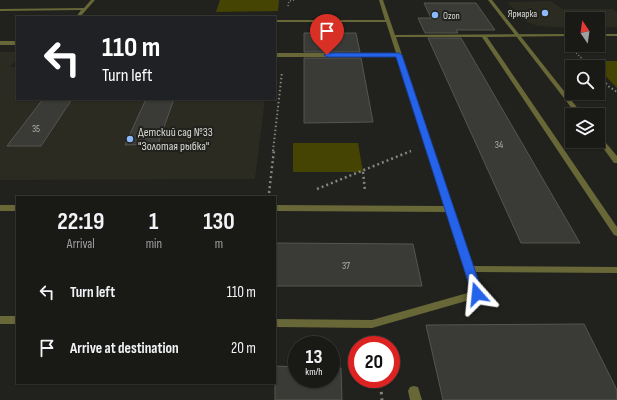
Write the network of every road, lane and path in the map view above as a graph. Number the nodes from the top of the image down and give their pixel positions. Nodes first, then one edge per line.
1 (93, 0) edge
2 (380, 0) edge
3 (490, 0) edge
4 (84, 9) junction
5 (0, 10) edge
6 (79, 16) edge
7 (276, 21) edge
8 (388, 21) junction
9 (517, 35) junction
10 (565, 35) edge
11 (605, 35) edge
12 (617, 35) edge
13 (392, 36) junction
14 (483, 36) junction
15 (0, 43) edge
16 (16, 43) edge
17 (276, 55) edge
18 (284, 55) junction
19 (399, 55) junction
20 (605, 82) edge
21 (617, 92) edge
22 (574, 108) edge
23 (428, 144) junction
24 (605, 146) edge
25 (617, 161) edge
26 (312, 191) dead end
27 (269, 196) edge
28 (0, 208) edge
29 (16, 208) edge
30 (276, 208) edge
31 (449, 209) junction
32 (617, 233) edge
33 (469, 269) junction
34 (617, 270) edge
35 (0, 320) edge
36 (16, 320) edge
37 (276, 323) edge
38 (381, 388) edge
39 (382, 400) edge

1 - 4 street
2 - 8 street
3 - 9 street
4 - 5 street
4 - 6 street
7 - 8 street
8 - 13 street
9 - 10 street
9 - 14 street
9 - 22 street
11 - 12 street
13 - 14 street
13 - 19 street
14 - 32 street
15 - 16 street
17 - 18 street
18 - 19 street
18 - 27 path
19 - 23 street
20 - 21 path
23 - 26 path
23 - 31 street
24 - 25 street
28 - 29 street
30 - 31 street
31 - 33 street
33 - 34 street
33 - 37 street
35 - 36 street
38 - 39 path

